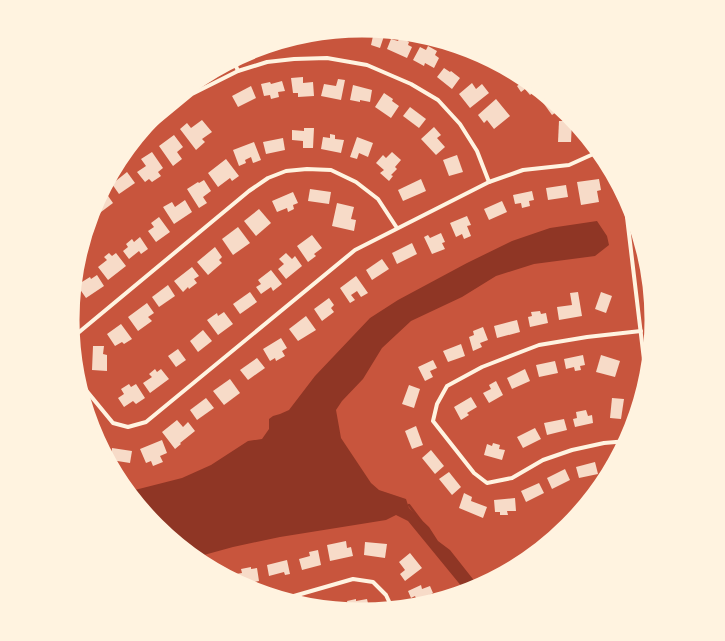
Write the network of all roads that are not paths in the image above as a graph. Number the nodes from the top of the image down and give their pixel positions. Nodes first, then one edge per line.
1 (236, 64) edge
2 (238, 71) junction
3 (158, 122) edge
4 (594, 154) edge
5 (489, 182) junction
6 (626, 212) edge
7 (397, 228) junction
8 (641, 331) junction
9 (78, 333) edge
10 (645, 365) edge
11 (86, 390) edge
12 (621, 442) edge
13 (291, 597) edge
14 (390, 605) edge

1 - 2 street
2 - 3 street
2 - 5 street
4 - 5 street
5 - 7 street
6 - 8 street
7 - 9 street
7 - 11 street
8 - 10 street
8 - 12 street
13 - 14 street

